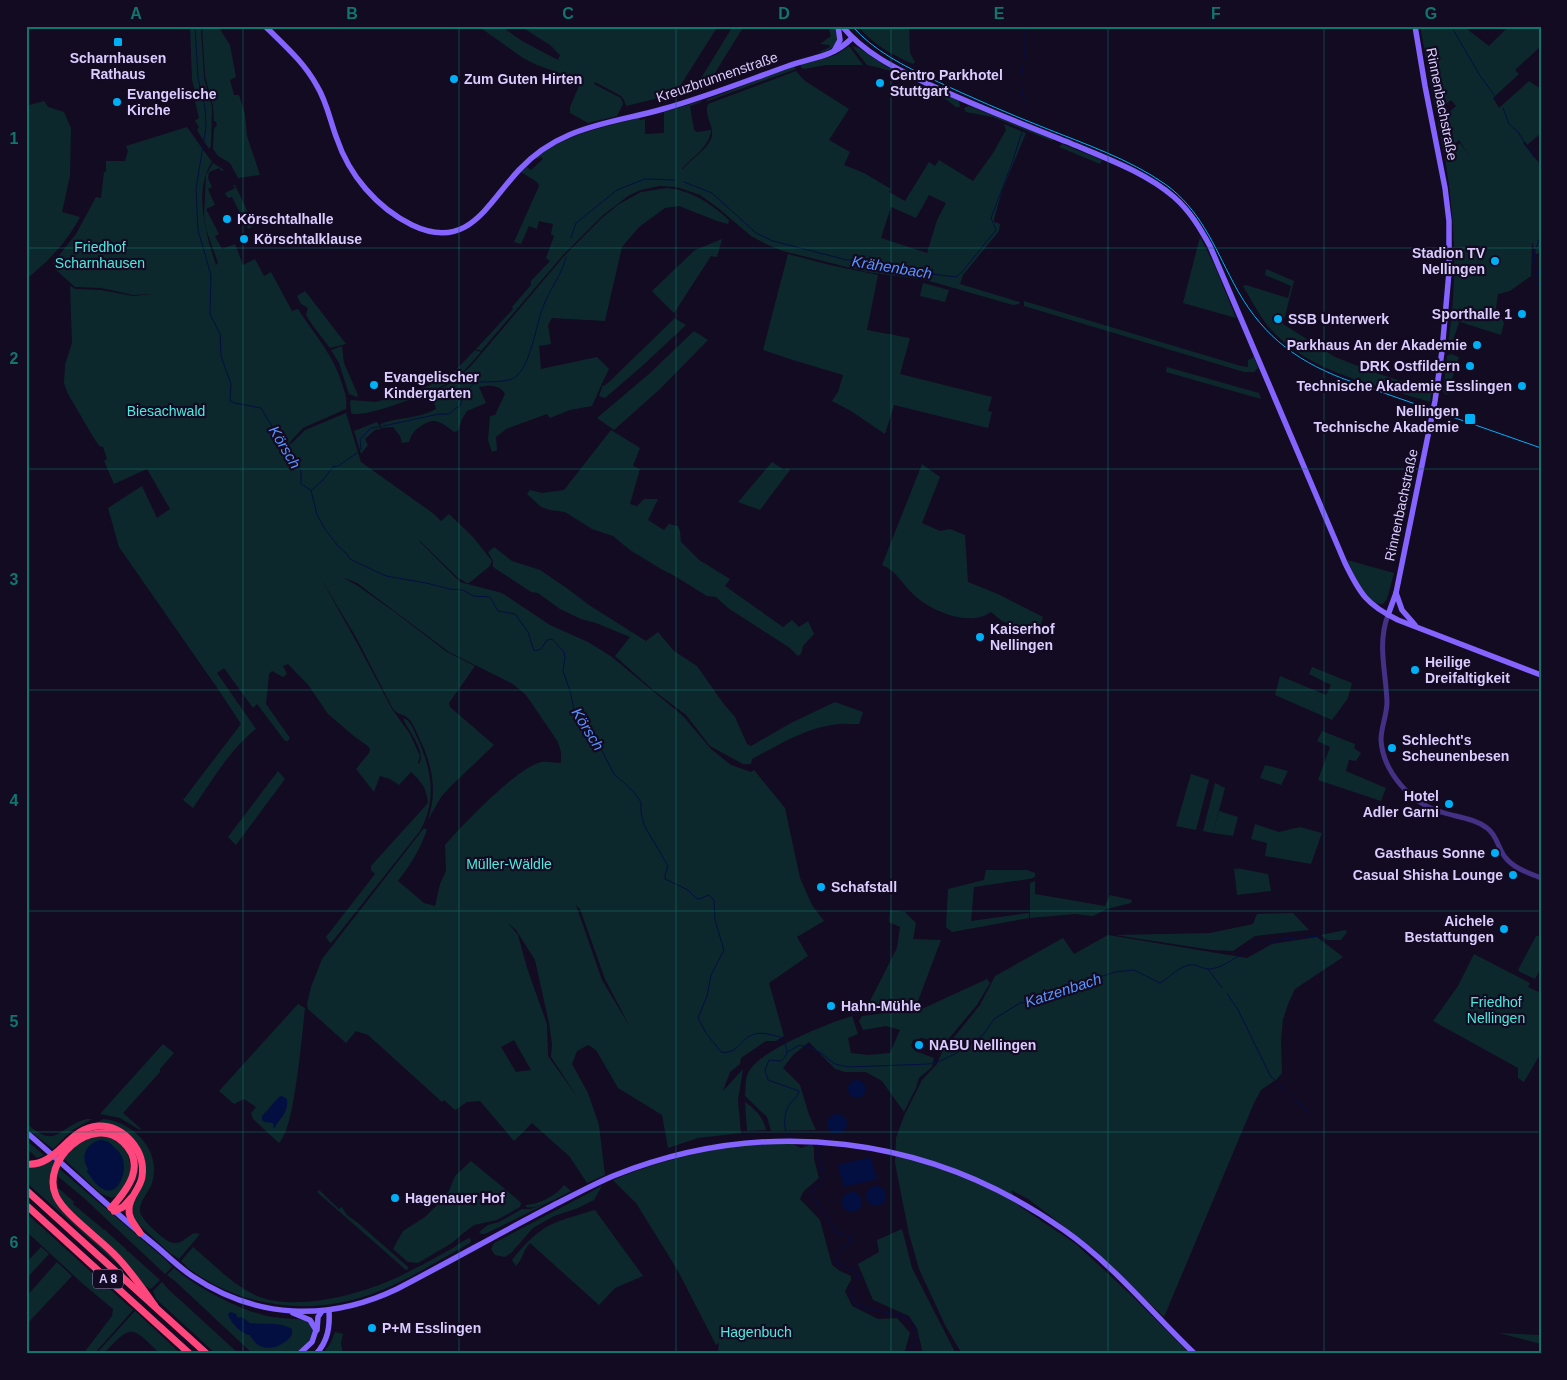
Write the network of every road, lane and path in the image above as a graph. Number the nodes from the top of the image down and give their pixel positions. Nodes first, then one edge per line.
1 (265, 26) edge
2 (838, 26) edge
3 (842, 26) edge
4 (1415, 26) edge
5 (852, 38) junction
6 (833, 52) junction
7 (1396, 593) junction
8 (1388, 616) junction
9 (1419, 628) junction
10 (1541, 675) edge
11 (1541, 878) edge
12 (26, 1132) edge
13 (26, 1164) edge
14 (26, 1190) edge
15 (133, 1196) junction
16 (26, 1205) edge
17 (112, 1209) junction
18 (140, 1233) junction
19 (155, 1306) junction
20 (322, 1310) junction
21 (329, 1310) junction
22 (289, 1311) junction
23 (316, 1331) junction
24 (190, 1354) edge
25 (207, 1354) edge
26 (299, 1354) edge
27 (316, 1354) edge
28 (1195, 1354) edge

1 - 6 main road, Kreuzbrunnenstraße
2 - 6 main road
3 - 5 main road
4 - 7 main road, Rinnenbachstraße
5 - 6 main road, Kreuzbrunnenstraße
5 - 8 main road
7 - 8 main road, Rinnenbachstraße
7 - 9 main road
8 - 9 main road
8 - 11 street, Rinnenbachstraße
9 - 10 main road
12 - 17 main road
13 - 15 highway
14 - 19 highway, A 8
15 - 17 highway
15 - 18 highway
16 - 24 highway, A 8
17 - 18 main road
17 - 19 highway
18 - 22 main road
19 - 25 highway, A 8
20 - 21 main road
20 - 22 main road
20 - 23 main road
21 - 27 main road
21 - 28 main road
22 - 23 main road
23 - 26 main road

